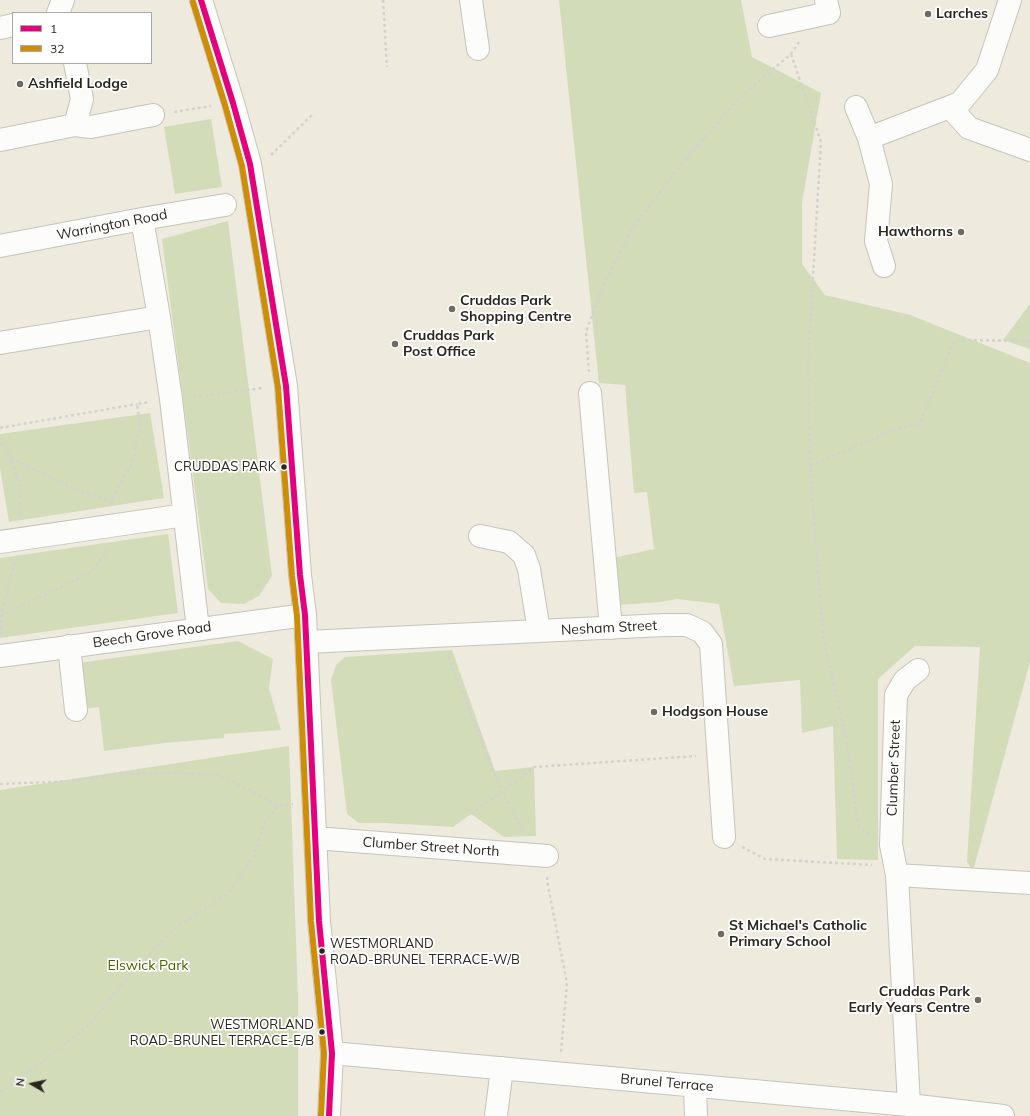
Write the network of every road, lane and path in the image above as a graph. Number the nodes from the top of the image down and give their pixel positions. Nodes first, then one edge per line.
1 (201, 0) edge
2 (384, 0) edge
3 (471, 0) edge
4 (1010, 0) edge
5 (821, 8) edge
6 (12, 25) edge
7 (768, 26) dead end
8 (0, 28) edge
9 (478, 49) dead end
10 (791, 54) junction
11 (75, 64) edge
12 (387, 67) dead end
13 (233, 103) junction
14 (856, 107) dead end
15 (950, 107) junction
16 (153, 115) joint
17 (312, 115) dead end
18 (75, 125) junction
19 (869, 138) junction
20 (0, 140) edge
21 (1030, 150) edge
22 (250, 164) junction
23 (225, 205) dead end
24 (142, 219) junction
25 (0, 246) edge
26 (884, 266) dead end
27 (159, 317) junction
28 (1030, 341) edge
29 (0, 343) edge
30 (286, 386) junction
31 (590, 393) joint
32 (171, 399) junction
33 (137, 404) dead end
34 (0, 428) edge
35 (10, 457) dead end
36 (810, 466) junction
37 (112, 501) dead end
38 (185, 515) junction
39 (480, 536) dead end
40 (0, 542) edge
41 (305, 615) junction
42 (611, 628) junction
43 (198, 629) junction
44 (538, 631) junction
45 (440, 636) junction
46 (306, 642) junction
47 (69, 646) junction
48 (0, 656) edge
49 (918, 670) dead end
50 (76, 710) dead end
51 (718, 755) junction
52 (0, 784) edge
53 (502, 792) junction
54 (313, 801) junction
55 (278, 806) junction
56 (471, 814) dead end
57 (724, 837) joint
58 (315, 838) junction
59 (891, 845) junction
60 (541, 856) junction
61 (896, 870) junction
62 (1030, 883) edge
63 (332, 1053) junction
64 (502, 1068) junction
65 (559, 1073) junction
66 (695, 1086) junction
67 (0, 1092) edge
68 (909, 1104) junction
69 (329, 1116) edge
70 (496, 1116) edge
71 (696, 1116) edge
72 (1003, 1116) edge

1 - 13 street
2 - 12 path
3 - 9 street
4 - 15 street
5 - 7 street
5 - 10 path
6 - 8 street
10 - 31 path
10 - 36 path
11 - 18 street
13 - 16 path
13 - 22 street
14 - 19 street
15 - 19 street
15 - 21 street
16 - 18 street
17 - 22 path
18 - 20 street
19 - 26 street
22 - 30 street
23 - 24 street, Warrington Road
24 - 25 street, Warrington Road
24 - 27 street
27 - 29 street
27 - 32 street
28 - 36 path
30 - 32 path
30 - 41 street
31 - 42 street
32 - 38 street
33 - 34 path
35 - 37 path
36 - 59 path
38 - 40 street
38 - 43 street
39 - 44 street
41 - 43 street, Beech Grove Road
41 - 46 street
42 - 44 street, Nesham Street
42 - 51 street, Nesham Street
43 - 47 street, Beech Grove Road
44 - 45 street, Nesham Street
45 - 46 street, Nesham Street
45 - 53 path
46 - 54 street
47 - 48 street, Beech Grove Road
47 - 50 street
49 - 59 street, Clumber Street
51 - 53 path
51 - 57 street, Nesham Street
52 - 55 path
53 - 56 path
53 - 60 path
54 - 55 path
54 - 58 street
55 - 67 path
57 - 61 path
58 - 60 street, Clumber Street North
58 - 63 street
59 - 61 street, Clumber Street
60 - 65 path
61 - 62 street
61 - 68 street, Clumber Street
63 - 64 street, Brunel Terrace
63 - 69 street
64 - 65 street, Brunel Terrace
64 - 70 street
65 - 66 street, Brunel Terrace
66 - 68 street, Brunel Terrace
66 - 71 street
68 - 72 street, Brunel Terrace

